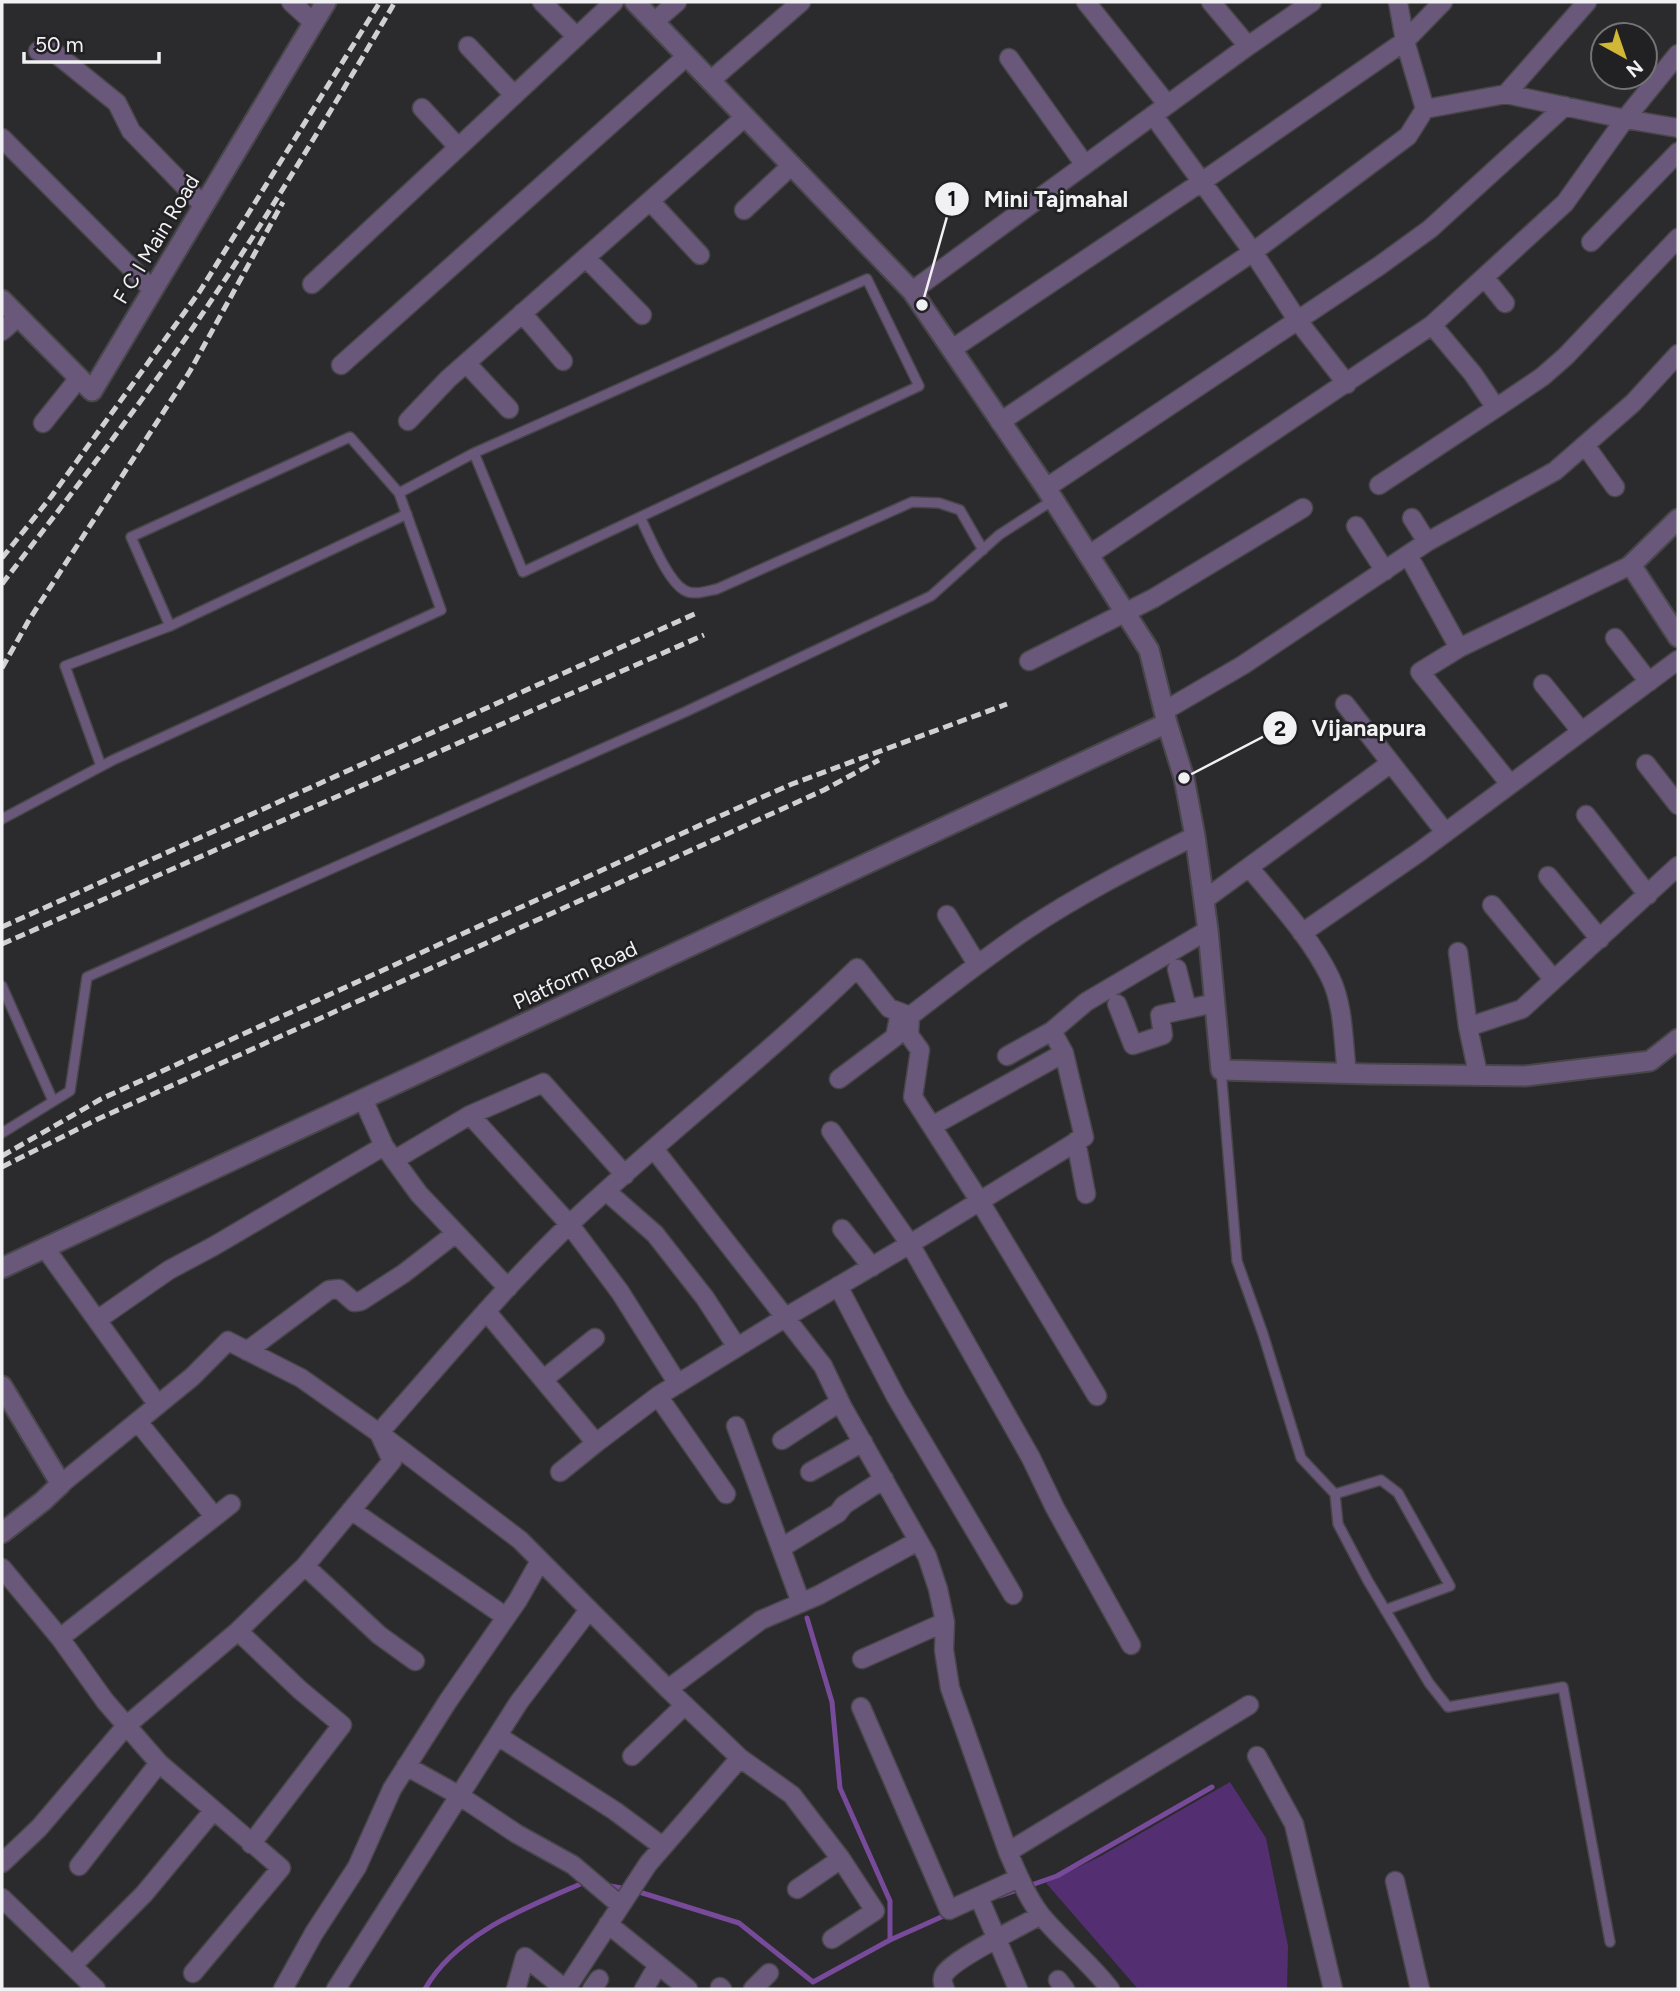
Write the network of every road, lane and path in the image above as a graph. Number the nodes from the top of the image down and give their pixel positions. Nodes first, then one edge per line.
1 (291, 2) edge
2 (326, 2) edge
3 (542, 2) edge
4 (614, 2) edge
5 (635, 2) edge
6 (677, 2) edge
7 (801, 2) edge
8 (1086, 2) edge
9 (1211, 2) edge
10 (1312, 2) edge
11 (1398, 2) edge
12 (1443, 2) edge
13 (1587, 2) edge
14 (654, 22) junction
15 (314, 23) junction
16 (576, 37) junction
17 (1405, 41) junction
18 (468, 46) dead end
19 (1248, 46) junction
20 (37, 51) dead end
21 (1678, 54) edge
22 (687, 56) junction
23 (1009, 58) dead end
24 (710, 81) junction
25 (1506, 94) junction
26 (514, 95) junction
27 (1565, 106) junction
28 (422, 108) dead end
29 (1425, 109) junction
30 (1160, 110) junction
31 (745, 117) junction
32 (1625, 119) junction
33 (1678, 128) edge
34 (2, 138) edge
35 (458, 148) junction
36 (1678, 152) edge
37 (792, 165) junction
38 (1085, 165) junction
39 (1203, 181) junction
40 (650, 201) junction
41 (203, 205) junction
42 (744, 210) dead end
43 (1678, 238) edge
44 (1591, 242) dead end
45 (1253, 253) junction
46 (700, 255) dead end
47 (586, 258) junction
48 (1485, 278) junction
49 (312, 284) dead end
50 (152, 289) junction
51 (912, 291) junction
52 (2, 300) edge
53 (1505, 303) dead end
54 (522, 313) junction
55 (642, 315) dead end
56 (18, 317) junction
57 (1298, 321) junction
58 (1433, 325) junction
59 (2, 331) edge
60 (952, 349) junction
61 (1678, 354) edge
62 (562, 361) dead end
63 (466, 363) junction
64 (341, 366) dead end
65 (79, 378) junction
66 (1347, 384) junction
67 (1496, 408) junction
68 (509, 409) dead end
69 (408, 421) dead end
70 (1000, 422) junction
71 (43, 423) dead end
72 (1585, 445) junction
73 (474, 453) junction
74 (1379, 485) dead end
75 (1615, 487) dead end
76 (398, 492) junction
77 (1050, 494) junction
78 (1303, 508) dead end
79 (407, 514) junction
80 (640, 517) junction
81 (1412, 518) dead end
82 (1678, 519) edge
83 (1356, 526) dead end
84 (1427, 542) junction
85 (983, 550) junction
86 (1089, 555) junction
87 (1408, 555) junction
88 (1631, 565) junction
89 (1385, 570) junction
90 (1126, 612) junction
91 (170, 626) junction
92 (1678, 637) edge
93 (1615, 638) dead end
94 (1459, 648) junction
95 (1678, 660) edge
96 (1029, 661) dead end
97 (1649, 682) junction
98 (1543, 684) dead end
99 (1345, 704) dead end
100 (1166, 717) junction
101 (1581, 731) junction
102 (1391, 763) junction
103 (1646, 764) dead end
104 (101, 766) junction
105 (1510, 784) junction
106 (1678, 805) edge
107 (1586, 816) dead end
108 (2, 819) edge
109 (1445, 832) junction
110 (1195, 836) junction
111 (1678, 866) edge
112 (1248, 867) junction
113 (1548, 876) dead end
114 (1647, 895) junction
115 (1204, 900) junction
116 (1492, 905) dead end
117 (947, 915) dead end
118 (1208, 930) junction
119 (1303, 933) junction
120 (1600, 939) junction
121 (1458, 952) dead end
122 (977, 964) junction
123 (1177, 969) dead end
124 (1554, 980) junction
125 (2, 986) edge
126 (1215, 1003) junction
127 (1117, 1004) dead end
128 (1187, 1009) junction
129 (905, 1014) junction
130 (1468, 1027) junction
131 (1052, 1031) junction
132 (1678, 1039) edge
133 (1064, 1053) junction
134 (1007, 1056) dead end
135 (1221, 1070) junction
136 (1347, 1073) junction
137 (1478, 1074) junction
138 (839, 1079) dead end
139 (363, 1099) junction
140 (53, 1101) junction
141 (470, 1115) junction
142 (932, 1126) junction
143 (831, 1131) dead end
144 (2, 1133) edge
145 (1076, 1142) junction
146 (654, 1149) junction
147 (390, 1152) junction
148 (625, 1175) junction
149 (606, 1191) junction
150 (1086, 1194) dead end
151 (979, 1200) junction
152 (570, 1225) junction
153 (842, 1229) dead end
154 (456, 1233) junction
155 (910, 1244) junction
156 (45, 1248) junction
157 (872, 1267) junction
158 (2, 1268) edge
159 (838, 1286) junction
160 (508, 1288) junction
161 (486, 1311) junction
162 (786, 1317) junction
163 (97, 1320) junction
164 (595, 1338) dead end
165 (737, 1347) junction
166 (247, 1351) junction
167 (544, 1379) junction
168 (678, 1384) junction
169 (2, 1386) edge
170 (658, 1396) junction
171 (1097, 1396) dead end
172 (840, 1402) junction
173 (158, 1405) junction
174 (138, 1422) junction
175 (736, 1426) dead end
176 (379, 1433) junction
177 (782, 1440) dead end
178 (863, 1442) junction
179 (596, 1443) junction
180 (560, 1472) dead end
181 (810, 1472) dead end
182 (884, 1479) junction
183 (61, 1484) junction
184 (726, 1494) dead end
185 (1335, 1494) junction
186 (231, 1504) dead end
187 (351, 1510) junction
188 (214, 1516) junction
189 (2, 1533) edge
190 (918, 1541) junction
191 (781, 1548) junction
192 (540, 1561) junction
193 (305, 1566) junction
194 (2, 1568) edge
195 (1013, 1595) dead end
196 (801, 1603) junction
197 (589, 1610) junction
198 (1385, 1610) junction
199 (506, 1617) junction
200 (944, 1622) junction
201 (238, 1631) junction
202 (60, 1638) junction
203 (1131, 1645) dead end
204 (862, 1659) dead end
205 (415, 1661) dead end
206 (668, 1689) junction
207 (685, 1705) junction
208 (1249, 1705) dead end
209 (861, 1707) dead end
210 (126, 1726) junction
211 (498, 1736) junction
212 (632, 1756) dead end
213 (1257, 1756) dead end
214 (740, 1758) junction
215 (159, 1763) junction
216 (406, 1766) junction
217 (460, 1796) junction
218 (213, 1811) junction
219 (251, 1844) junction
220 (662, 1846) junction
221 (1007, 1852) junction
222 (841, 1860) junction
223 (2, 1863) edge
224 (79, 1866) dead end
225 (1395, 1881) dead end
226 (1023, 1884) junction
227 (797, 1889) dead end
228 (979, 1897) junction
229 (2, 1898) edge
230 (621, 1903) junction
231 (1041, 1915) junction
232 (608, 1924) junction
233 (832, 1939) dead end
234 (996, 1940) junction
235 (1610, 1942) dead end
236 (658, 1965) junction
237 (72, 1966) junction
238 (193, 1973) dead end
239 (769, 1973) dead end
240 (96, 1989) edge
241 (283, 1989) edge
242 (336, 1989) edge
243 (516, 1989) edge
244 (566, 1989) edge
245 (644, 1989) edge
246 (688, 1989) edge
247 (753, 1989) edge
248 (945, 1989) edge
249 (1018, 1989) edge
250 (1110, 1989) edge
251 (1334, 1989) edge
252 (1420, 1989) edge

1 - 15 street
2 - 15 street, F C I Main Road
3 - 16 street
4 - 16 street
5 - 14 street
6 - 14 street
7 - 24 street
8 - 30 street
9 - 19 street
10 - 19 street
11 - 17 street
12 - 17 street
13 - 25 street
14 - 22 street
15 - 41 street, F C I Main Road
16 - 26 street
17 - 29 street
17 - 39 street
18 - 26 street
19 - 30 street
20 - 41 street
21 - 32 street
22 - 24 street
22 - 64 street
23 - 38 street
24 - 31 street
25 - 27 street
25 - 29 street
26 - 35 street
27 - 32 street
27 - 57 street
28 - 35 street
29 - 45 street
30 - 38 street
30 - 39 street
31 - 37 street
31 - 40 street
32 - 33 street
32 - 48 street
34 - 50 street
35 - 49 street
36 - 44 street
37 - 42 street
37 - 51 street
38 - 51 street
39 - 45 street
39 - 60 street
40 - 46 street
40 - 47 street
41 - 50 street, F C I Main Road
43 - 67 street
45 - 57 street
45 - 70 street
47 - 54 street
47 - 55 street
48 - 53 street
48 - 58 street
50 - 65 street, F C I Main Road
51 - 60 street
52 - 56 street
54 - 62 street
54 - 63 street
56 - 59 street
56 - 65 street
57 - 66 street
57 - 77 street
58 - 66 street
58 - 67 street
60 - 70 street
61 - 72 street
63 - 68 street
63 - 69 street
65 - 71 street
66 - 86 street
67 - 74 street
70 - 77 street
72 - 75 street
72 - 84 street
73 - 76 lane
73 - 80 lane
73 - 80 lane
76 - 79 lane
76 - 91 lane
77 - 85 lane
77 - 86 street
78 - 90 street
79 - 91 lane
79 - 104 lane
80 - 85 lane
81 - 84 street
82 - 88 street
83 - 89 street
84 - 87 street
85 - 140 lane
86 - 90 street
87 - 89 street
87 - 94 street
88 - 92 street
88 - 94 street
89 - 100 street
90 - 96 street
90 - 100 street
91 - 104 lane
93 - 97 street
94 - 105 street
95 - 97 street
97 - 101 street
98 - 101 street
99 - 102 street
100 - 110 street
100 - 139 street, Platform Road
101 - 105 street
102 - 109 street
102 - 112 street
103 - 106 street
104 - 108 lane
105 - 109 street
107 - 114 street
109 - 119 street
110 - 115 street
110 - 122 street
111 - 114 street
112 - 115 street
112 - 119 street
113 - 120 street
114 - 120 street
115 - 118 street
116 - 124 street
117 - 122 street
118 - 126 street
118 - 131 street
119 - 136 street
120 - 124 street
121 - 130 street
122 - 129 street
123 - 128 street
124 - 130 street
125 - 140 lane
126 - 128 street
126 - 135 street
127 - 128 street
129 - 138 street
129 - 142 street
129 - 146 street
130 - 137 street
131 - 133 street
131 - 134 street
132 - 137 street
133 - 142 street
133 - 145 street
135 - 136 street
135 - 185 lane
136 - 137 street
139 - 147 street
139 - 156 street, Platform Road
140 - 144 lane
141 - 147 street
141 - 148 street
141 - 152 street
142 - 151 street
143 - 155 street
145 - 150 street
145 - 151 street
146 - 148 street
146 - 162 street
147 - 154 street
147 - 163 street
148 - 149 street
149 - 152 street
149 - 165 street
151 - 155 street
151 - 171 street
152 - 160 street
152 - 168 street
153 - 157 street
154 - 160 street
154 - 166 street
155 - 157 street
155 - 203 street
156 - 158 street, Platform Road
156 - 163 street
157 - 159 street
159 - 162 street
159 - 195 street
160 - 161 street
161 - 167 street
161 - 176 street
162 - 165 street
162 - 172 street
163 - 173 street
164 - 167 street
165 - 168 street
166 - 173 street
166 - 176 street
167 - 179 street
168 - 170 street
169 - 183 street
170 - 179 street
170 - 184 street
172 - 177 street
172 - 178 street
173 - 174 street
174 - 183 street
174 - 188 street
175 - 191 street
176 - 187 street
176 - 192 street
178 - 181 street
178 - 182 street
179 - 180 street
182 - 190 street
182 - 191 street
183 - 189 street
185 - 198 lane
185 - 198 lane
186 - 188 street
187 - 193 street
187 - 199 street
188 - 202 street
190 - 196 street
190 - 200 street
191 - 196 street
192 - 197 street
192 - 199 street
193 - 201 street
193 - 205 street
194 - 202 street
196 - 206 street
197 - 206 street
197 - 211 street
198 - 235 lane
199 - 216 street
200 - 204 street
200 - 221 street
201 - 210 street
201 - 219 street
202 - 210 street
206 - 207 street
207 - 212 street
207 - 214 street
208 - 221 street
209 - 228 street
210 - 215 street
210 - 223 street
211 - 217 street
211 - 220 street
213 - 251 street
214 - 220 street
214 - 222 street
215 - 218 street
215 - 224 street
216 - 217 street
216 - 241 street
217 - 230 street
217 - 242 street
218 - 219 street
218 - 237 street
219 - 238 street
220 - 230 street
221 - 226 street
222 - 227 street
222 - 233 street
225 - 252 street
226 - 228 street
226 - 231 street
228 - 234 street
229 - 237 street
230 - 232 street
231 - 234 street
231 - 250 street
232 - 236 street
232 - 244 street
234 - 248 street
234 - 249 street
236 - 245 street
236 - 246 street
237 - 240 street
239 - 247 street
243 - 244 street

